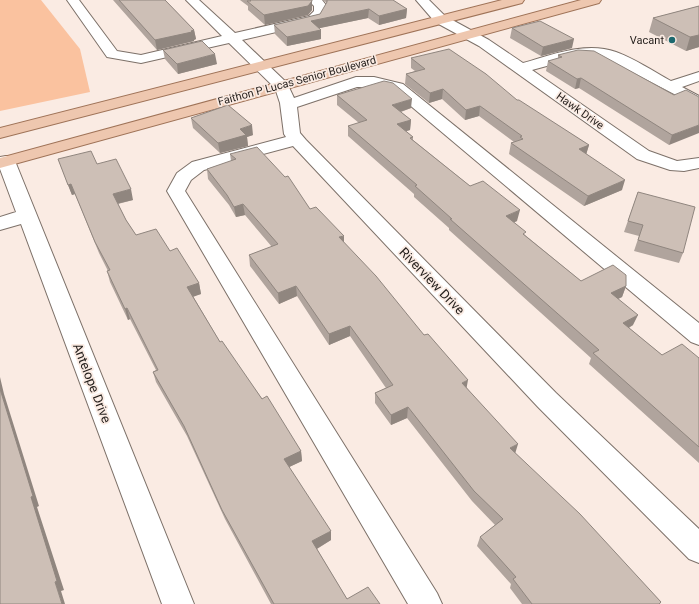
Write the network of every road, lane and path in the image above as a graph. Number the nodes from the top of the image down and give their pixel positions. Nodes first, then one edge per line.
1 (72, 0) edge
2 (192, 0) edge
3 (314, 0) edge
4 (422, 0) edge
5 (518, 0) edge
6 (595, 0) edge
7 (536, 4) dead end
8 (440, 19) junction
9 (469, 34) junction
10 (232, 38) junction
11 (262, 67) junction
12 (520, 69) junction
13 (699, 76) edge
14 (670, 86) junction
15 (285, 96) junction
16 (699, 102) edge
17 (0, 133) edge
18 (296, 140) junction
19 (3, 162) edge
20 (699, 162) edge
21 (27, 215) junction
22 (0, 224) edge
23 (699, 336) edge
24 (699, 549) edge
25 (178, 604) edge
26 (426, 604) edge

1 - 10 street
2 - 10 street
3 - 10 street
4 - 8 street, Hawk Drive
5 - 8 main road, Faithon P Lucas Senior Boulevard
6 - 9 main road, Faithon P Lucas Senior Boulevard
7 - 9 main road
8 - 9 street, Hawk Drive
8 - 11 main road, Faithon P Lucas Senior Boulevard
9 - 12 street, Hawk Drive
9 - 15 main road, Faithon P Lucas Senior Boulevard
10 - 11 street
11 - 15 street
11 - 17 main road, Faithon P Lucas Senior Boulevard
12 - 14 street
12 - 20 street, Hawk Drive
13 - 14 street
14 - 16 street
15 - 18 street, Riverview Drive
15 - 19 main road, Faithon P Lucas Senior Boulevard
15 - 23 street
18 - 24 street, Riverview Drive
18 - 26 street
19 - 21 street, Antelope Drive
21 - 22 street
21 - 25 street, Antelope Drive

